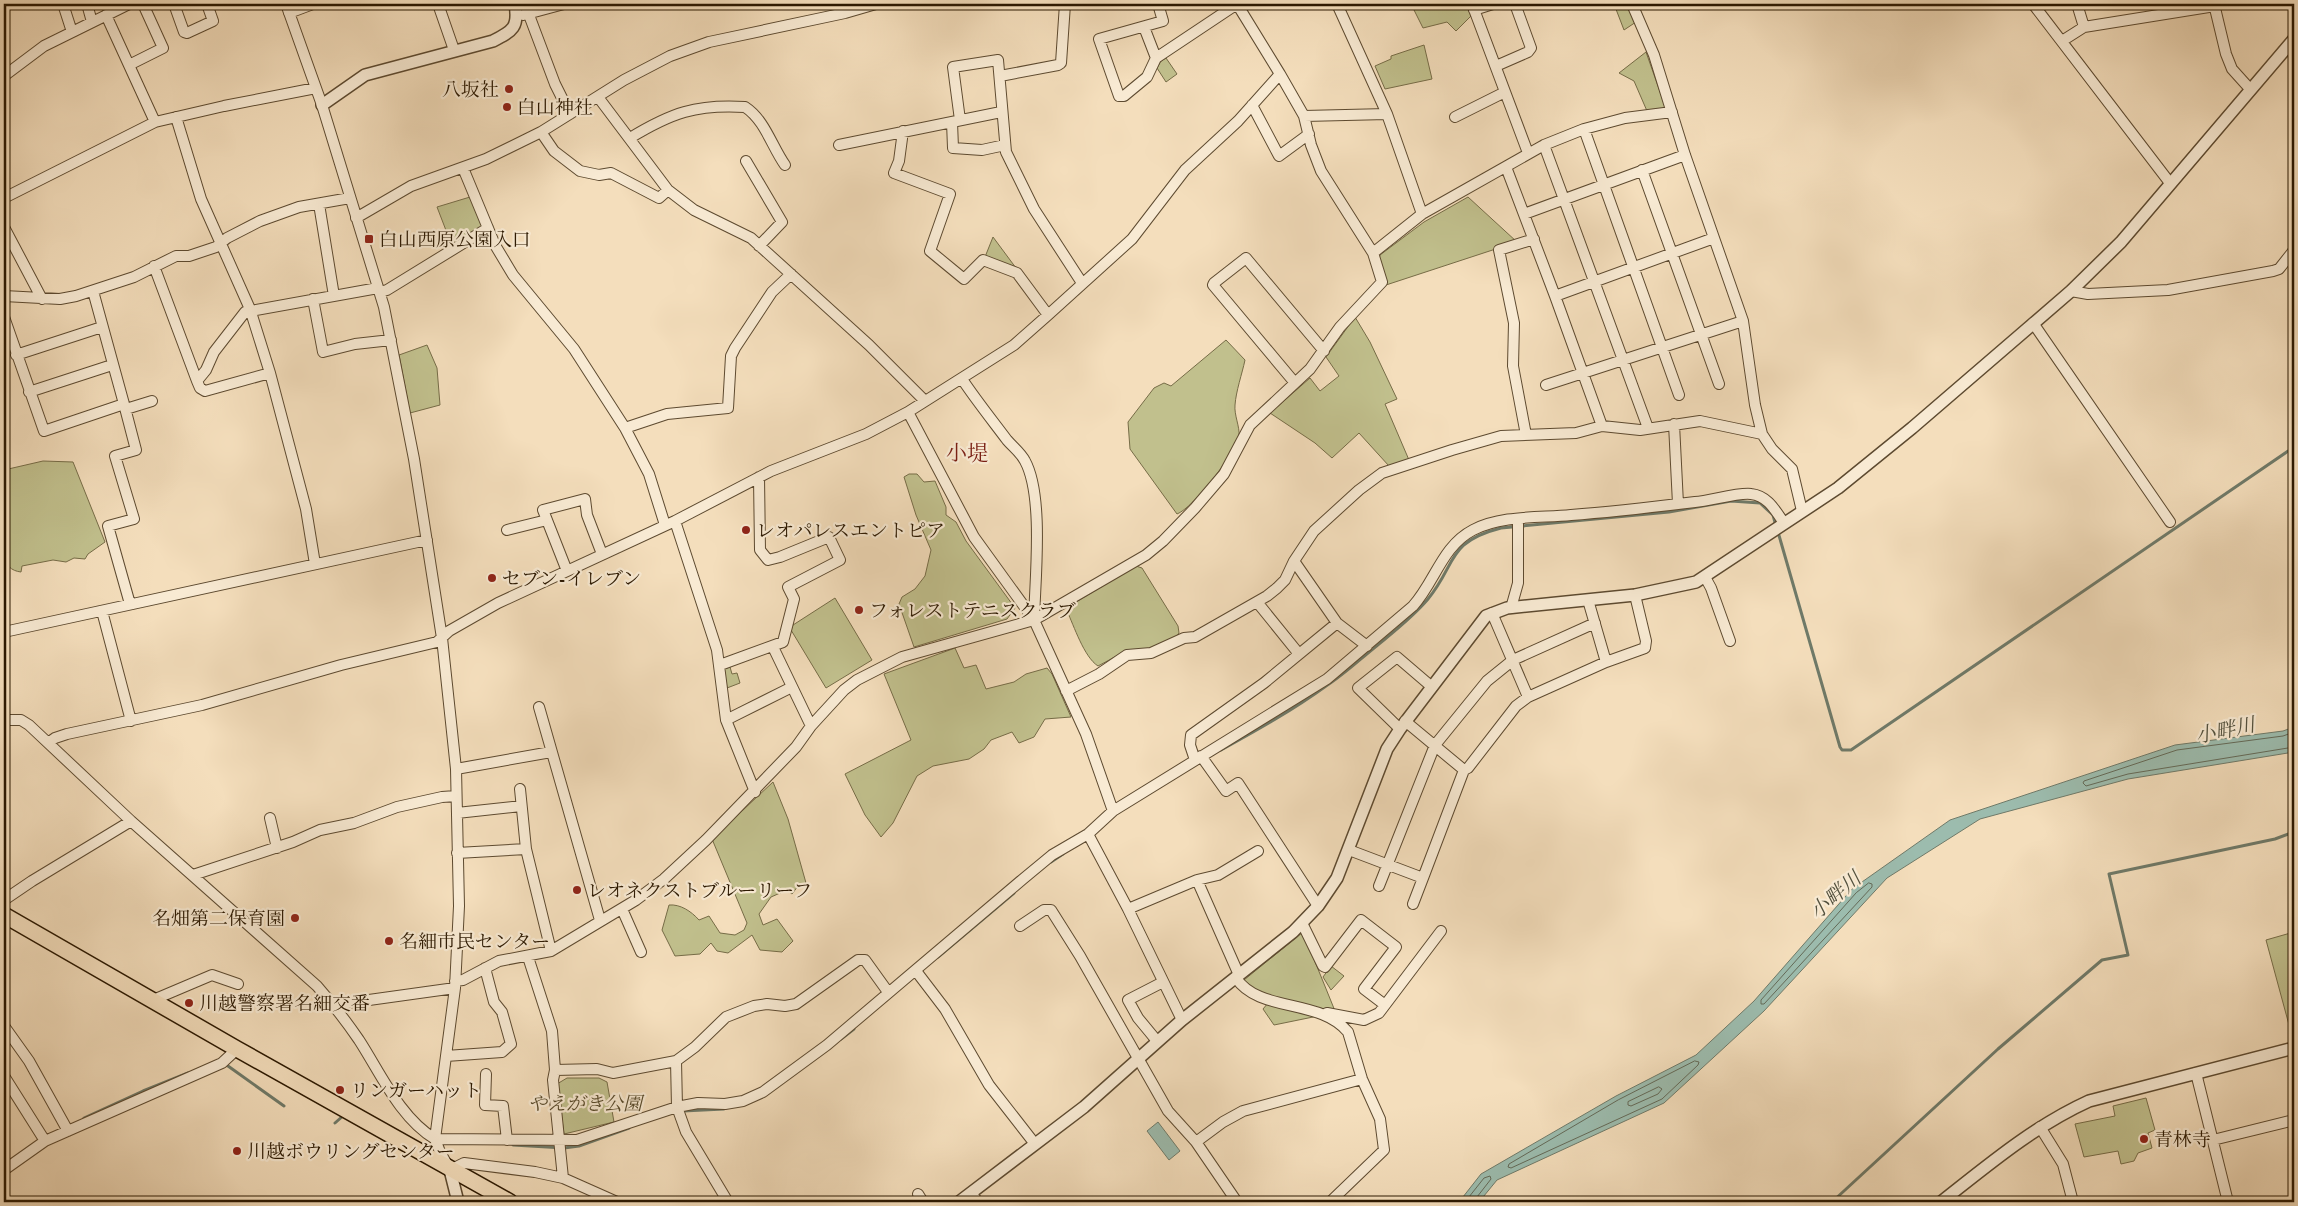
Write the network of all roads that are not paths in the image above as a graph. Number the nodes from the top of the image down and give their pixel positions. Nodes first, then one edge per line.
1 (64, 4) edge
2 (86, 4) edge
3 (129, 4) edge
4 (143, 4) edge
5 (174, 4) edge
6 (207, 4) edge
7 (313, 4) edge
8 (438, 4) edge
9 (515, 4) edge
10 (564, 4) edge
11 (876, 4) edge
12 (1065, 4) edge
13 (1158, 4) edge
14 (1237, 4) edge
15 (1337, 4) edge
16 (1493, 4) edge
17 (1515, 4) edge
18 (1632, 4) edge
19 (2033, 4) edge
20 (2077, 4) edge
21 (2215, 5) edge
22 (1473, 7) edge
23 (288, 8) edge
24 (106, 15) junction
25 (523, 15) junction
26 (92, 22) junction
27 (1144, 27) junction
28 (2084, 27) junction
29 (72, 32) junction
30 (2294, 38) edge
31 (2062, 41) junction
32 (454, 50) junction
33 (1156, 58) junction
34 (129, 65) junction
35 (1496, 66) junction
36 (1280, 74) junction
37 (4, 76) edge
38 (1000, 76) junction
39 (316, 88) junction
40 (2250, 89) junction
41 (1505, 92) junction
42 (598, 97) junction
43 (322, 105) junction
44 (1252, 105) junction
45 (1001, 112) junction
46 (1672, 112) junction
47 (570, 114) junction
48 (1387, 114) junction
49 (1304, 116) junction
50 (176, 117) junction
51 (1455, 117) dead end
52 (956, 121) junction
53 (155, 122) junction
54 (1584, 129) junction
55 (903, 131) junction
56 (541, 132) junction
57 (1308, 134) junction
58 (630, 138) junction
59 (839, 145) dead end
60 (1005, 145) junction
61 (1544, 145) junction
62 (1528, 153) junction
63 (1685, 155) junction
64 (746, 161) dead end
65 (785, 165) dead end
66 (1506, 167) junction
67 (463, 168) junction
68 (1642, 170) junction
69 (2170, 183) junction
70 (1603, 185) junction
71 (668, 190) junction
72 (4, 198) edge
73 (350, 198) junction
74 (1564, 198) junction
75 (318, 204) junction
76 (1422, 214) junction
77 (1524, 214) junction
78 (356, 218) junction
79 (4, 227) edge
80 (488, 228) junction
81 (1714, 238) junction
82 (1534, 240) junction
83 (221, 244) junction
84 (760, 246) junction
85 (2294, 250) edge
86 (1373, 253) junction
87 (1671, 253) junction
88 (154, 266) junction
89 (1632, 266) junction
90 (791, 274) junction
91 (1594, 280) junction
92 (1082, 283) junction
93 (379, 290) junction
94 (92, 291) junction
95 (2071, 291) junction
96 (4, 296) edge
97 (334, 296) junction
98 (1555, 296) junction
99 (42, 299) junction
100 (313, 299) junction
101 (250, 309) junction
102 (1048, 315) junction
103 (4, 317) edge
104 (1743, 321) junction
105 (2034, 323) junction
106 (102, 327) junction
107 (1702, 334) junction
108 (391, 340) junction
109 (1662, 347) junction
110 (1324, 351) junction
111 (16, 355) junction
112 (1623, 360) junction
113 (112, 365) junction
114 (270, 373) junction
115 (1582, 373) junction
116 (962, 379) junction
117 (197, 381) junction
118 (1295, 383) junction
119 (1719, 384) dead end
120 (1546, 385) dead end
121 (29, 392) junction
122 (1679, 396) dead end
123 (152, 401) dead end
124 (925, 401) junction
125 (125, 407) junction
126 (908, 412) junction
127 (1674, 424) junction
128 (1602, 426) junction
129 (625, 428) junction
130 (1648, 428) junction
131 (1762, 434) junction
132 (1526, 435) junction
133 (760, 477) junction
134 (1678, 504) junction
135 (1802, 511) junction
136 (546, 520) junction
137 (675, 521) junction
138 (2170, 522) dead end
139 (1784, 523) junction
140 (1518, 524) junction
141 (665, 526) junction
142 (507, 530) dead end
143 (426, 540) junction
144 (602, 554) junction
145 (1294, 561) junction
146 (315, 564) junction
147 (567, 571) junction
148 (1705, 578) junction
149 (1635, 595) junction
150 (1588, 600) junction
151 (1257, 602) junction
152 (130, 604) junction
153 (1511, 608) junction
154 (102, 611) junction
155 (1492, 613) junction
156 (1034, 620) junction
157 (1337, 624) junction
158 (1595, 624) junction
159 (4, 632) edge
160 (442, 638) junction
161 (1730, 641) dead end
162 (1367, 646) junction
163 (773, 647) junction
164 (1299, 654) junction
165 (1512, 660) junction
166 (1606, 662) junction
167 (720, 665) junction
168 (792, 687) junction
169 (1432, 687) junction
170 (1066, 690) junction
171 (1528, 697) junction
172 (539, 707) dead end
173 (4, 720) edge
174 (726, 720) junction
175 (131, 721) junction
176 (1403, 725) junction
177 (811, 726) junction
178 (48, 743) junction
179 (1435, 745) junction
180 (551, 752) junction
181 (1198, 758) junction
182 (456, 769) junction
183 (1464, 770) junction
184 (520, 790) dead end
185 (755, 792) junction
186 (456, 796) junction
187 (522, 806) junction
188 (1112, 811) junction
189 (457, 813) junction
190 (270, 818) dead end
191 (131, 821) junction
192 (1088, 834) junction
193 (277, 848) junction
194 (526, 849) junction
195 (1349, 850) junction
196 (1258, 851) dead end
197 (457, 853) junction
198 (1387, 864) junction
199 (193, 875) junction
200 (1423, 878) junction
201 (1198, 880) junction
202 (1379, 886) dead end
203 (4, 900) edge
204 (1414, 904) dead end
205 (1318, 906) junction
206 (622, 909) junction
207 (1128, 909) junction
208 (4, 915) edge
209 (600, 920) junction
210 (1302, 923) junction
211 (1020, 926) dead end
212 (1441, 931) dead end
213 (551, 951) junction
214 (641, 952) dead end
215 (528, 957) junction
216 (485, 968) junction
217 (916, 971) junction
218 (1237, 976) junction
219 (1163, 982) junction
220 (238, 984) dead end
221 (455, 984) junction
222 (888, 992) junction
223 (153, 1000) junction
224 (333, 1005) junction
225 (1385, 1005) junction
226 (1319, 1011) junction
227 (1182, 1020) junction
228 (4, 1026) edge
229 (1157, 1042) junction
230 (2294, 1048) edge
231 (237, 1049) junction
232 (446, 1056) junction
233 (1139, 1058) junction
234 (676, 1061) junction
235 (555, 1070) junction
236 (2196, 1073) junction
237 (486, 1074) dead end
238 (4, 1076) edge
239 (1362, 1079) junction
240 (677, 1107) junction
241 (2294, 1120) edge
242 (2040, 1127) junction
243 (68, 1131) junction
244 (435, 1139) junction
245 (507, 1140) junction
246 (2213, 1140) junction
247 (45, 1141) junction
248 (1196, 1142) junction
249 (1035, 1144) junction
250 (559, 1145) junction
251 (4, 1170) edge
252 (450, 1170) junction
253 (563, 1178) junction
254 (974, 1198) edge
255 (458, 1202) edge
256 (510, 1202) edge
257 (617, 1202) edge
258 (728, 1202) edge
259 (959, 1202) edge
260 (1237, 1202) edge
261 (1330, 1202) edge
262 (1941, 1202) edge
263 (2073, 1202) edge
264 (2228, 1202) edge

1 - 29 street
2 - 26 street
3 - 24 street
4 - 34 street
5 - 6 street
7 - 23 street
8 - 32 street
9 - 25 street
10 - 25 street
11 - 42 street
12 - 38 street
13 - 27 street
14 - 33 street
14 - 36 street
15 - 48 street
16 - 22 street
17 - 35 street
18 - 46 street
19 - 31 street
20 - 28 street
21 - 28 street
21 - 40 street
22 - 35 street
23 - 39 street
24 - 26 street
24 - 34 street
25 - 32 street
25 - 47 street
26 - 29 street
27 - 33 street
27 - 33 street
28 - 31 street
29 - 37 street
30 - 40 street
31 - 69 street
32 - 43 street
34 - 53 street
35 - 41 street
36 - 44 street
36 - 49 street
38 - 45 street
38 - 52 street
39 - 43 street
39 - 50 street
40 - 69 street
41 - 51 street
41 - 62 street
42 - 47 street
42 - 58 street
43 - 73 street
44 - 57 street
44 - 92 street
45 - 52 street
45 - 60 street
46 - 54 street
46 - 63 street
47 - 56 street
48 - 49 street
48 - 76 street
49 - 57 street
50 - 53 street
50 - 83 street
52 - 55 street
52 - 60 street
53 - 72 street
54 - 61 street
54 - 70 street
55 - 59 street
55 - 102 street
56 - 67 street
56 - 71 street
57 - 86 street
58 - 65 street
58 - 71 street
60 - 92 street
61 - 62 street
61 - 74 street
62 - 66 street
63 - 68 street
63 - 81 street
64 - 84 street
66 - 76 street
66 - 77 street
67 - 78 street
67 - 80 street
68 - 70 street
68 - 87 street
69 - 95 street
70 - 74 street
70 - 89 street
71 - 84 street
73 - 75 street
73 - 78 street
74 - 77 street
74 - 91 street
75 - 83 street
75 - 97 street
76 - 86 street
77 - 82 street
78 - 93 street
79 - 99 street
80 - 93 street
80 - 129 street
81 - 87 street
81 - 104 street
82 - 98 street
82 - 132 street
83 - 88 street
83 - 101 street
84 - 90 street
85 - 95 street
86 - 110 street
87 - 89 street
87 - 107 street
88 - 94 street
88 - 117 street
89 - 91 street
89 - 109 street
90 - 124 street
90 - 129 street
91 - 98 street
91 - 112 street
92 - 102 street
93 - 97 street
93 - 108 street
94 - 99 street
94 - 106 street
95 - 105 street
96 - 99 street
97 - 100 street
98 - 115 street
100 - 101 street
100 - 108 street
101 - 114 street
101 - 117 street
102 - 116 street
103 - 111 street
104 - 107 street
104 - 131 street
105 - 135 street
105 - 138 street
106 - 111 street
106 - 113 street
107 - 109 street
107 - 119 street
108 - 143 street
109 - 112 street
109 - 122 street
110 - 118 street
110 - 118 street
111 - 121 street
112 - 115 street
112 - 130 street
113 - 121 street
113 - 125 street
114 - 117 street
114 - 146 street
115 - 120 street
115 - 128 street
116 - 124 street
116 - 156 street
118 - 156 street
121 - 125 street
123 - 125 street
124 - 126 street
125 - 152 street
126 - 133 street
126 - 156 street
127 - 130 street
127 - 131 street
127 - 134 street
128 - 130 street
128 - 132 street
129 - 141 street
131 - 135 street
132 - 145 street
133 - 137 street
133 - 163 street
134 - 139 street
134 - 140 street
135 - 139 street
136 - 142 street
136 - 144 street
136 - 147 street
137 - 141 street
137 - 167 street
139 - 148 street
140 - 153 street
140 - 162 street
141 - 144 street
143 - 146 street
143 - 160 street
144 - 147 street
145 - 151 street
145 - 157 street
146 - 152 street
147 - 160 street
148 - 149 street
148 - 161 street
149 - 150 street
149 - 166 street
150 - 153 street
150 - 158 street
151 - 164 street
151 - 170 street
152 - 154 street
153 - 155 street
154 - 159 street
154 - 175 street
155 - 165 street
155 - 169 street
156 - 170 street
156 - 177 street
157 - 162 street
157 - 164 street
158 - 165 street
158 - 166 street
160 - 175 street
160 - 182 street
162 - 181 street
163 - 167 street
163 - 168 street
164 - 181 street
165 - 171 street
165 - 179 street
166 - 171 street
167 - 174 street
168 - 174 street
168 - 177 street
169 - 176 street
169 - 176 street
170 - 188 street
171 - 183 street
172 - 180 street
173 - 178 street
174 - 185 street
175 - 178 street
176 - 179 street
176 - 195 street
177 - 185 street
178 - 191 street
179 - 183 street
179 - 198 street
180 - 182 street
180 - 209 street
181 - 188 street
181 - 205 street
182 - 186 street
183 - 200 street
184 - 187 street
185 - 206 street
186 - 189 street
186 - 193 street
187 - 189 street
187 - 194 street
188 - 192 street
189 - 197 street
190 - 193 street
191 - 199 street
191 - 203 street
192 - 207 street
192 - 217 street
193 - 199 street
194 - 197 street
194 - 213 street
195 - 198 street
195 - 205 street
196 - 201 street
197 - 221 street
198 - 200 street
198 - 202 street
199 - 224 street
200 - 204 street
201 - 207 street
201 - 218 street
205 - 210 street
206 - 209 street
206 - 214 street
207 - 219 street
208 - 223 main road
209 - 213 street
210 - 218 street
210 - 225 street
211 - 233 street
212 - 225 street
213 - 215 street
215 - 216 street
215 - 235 street
216 - 221 street
216 - 232 street
217 - 222 street
217 - 249 street
218 - 226 street
218 - 227 street
219 - 227 street
219 - 229 street
220 - 223 street
221 - 224 street
221 - 232 street
222 - 234 street
222 - 240 street
223 - 231 main road
224 - 244 street
225 - 226 street
226 - 239 street
227 - 229 street
228 - 243 street
229 - 233 street
230 - 236 street
231 - 243 street
231 - 252 main road
232 - 244 street
233 - 248 street
233 - 249 street
234 - 235 street
234 - 240 street
235 - 250 street
236 - 242 street
236 - 246 street
237 - 245 street
238 - 247 street
239 - 248 street
239 - 261 street
240 - 250 street
240 - 258 street
241 - 246 street
242 - 262 street
242 - 263 street
243 - 247 street
244 - 245 street
244 - 252 street
245 - 250 street
246 - 264 street
247 - 251 street
248 - 260 street
249 - 254 street
250 - 253 street
252 - 253 street
252 - 255 street
252 - 256 main road
253 - 257 street
254 - 259 street

